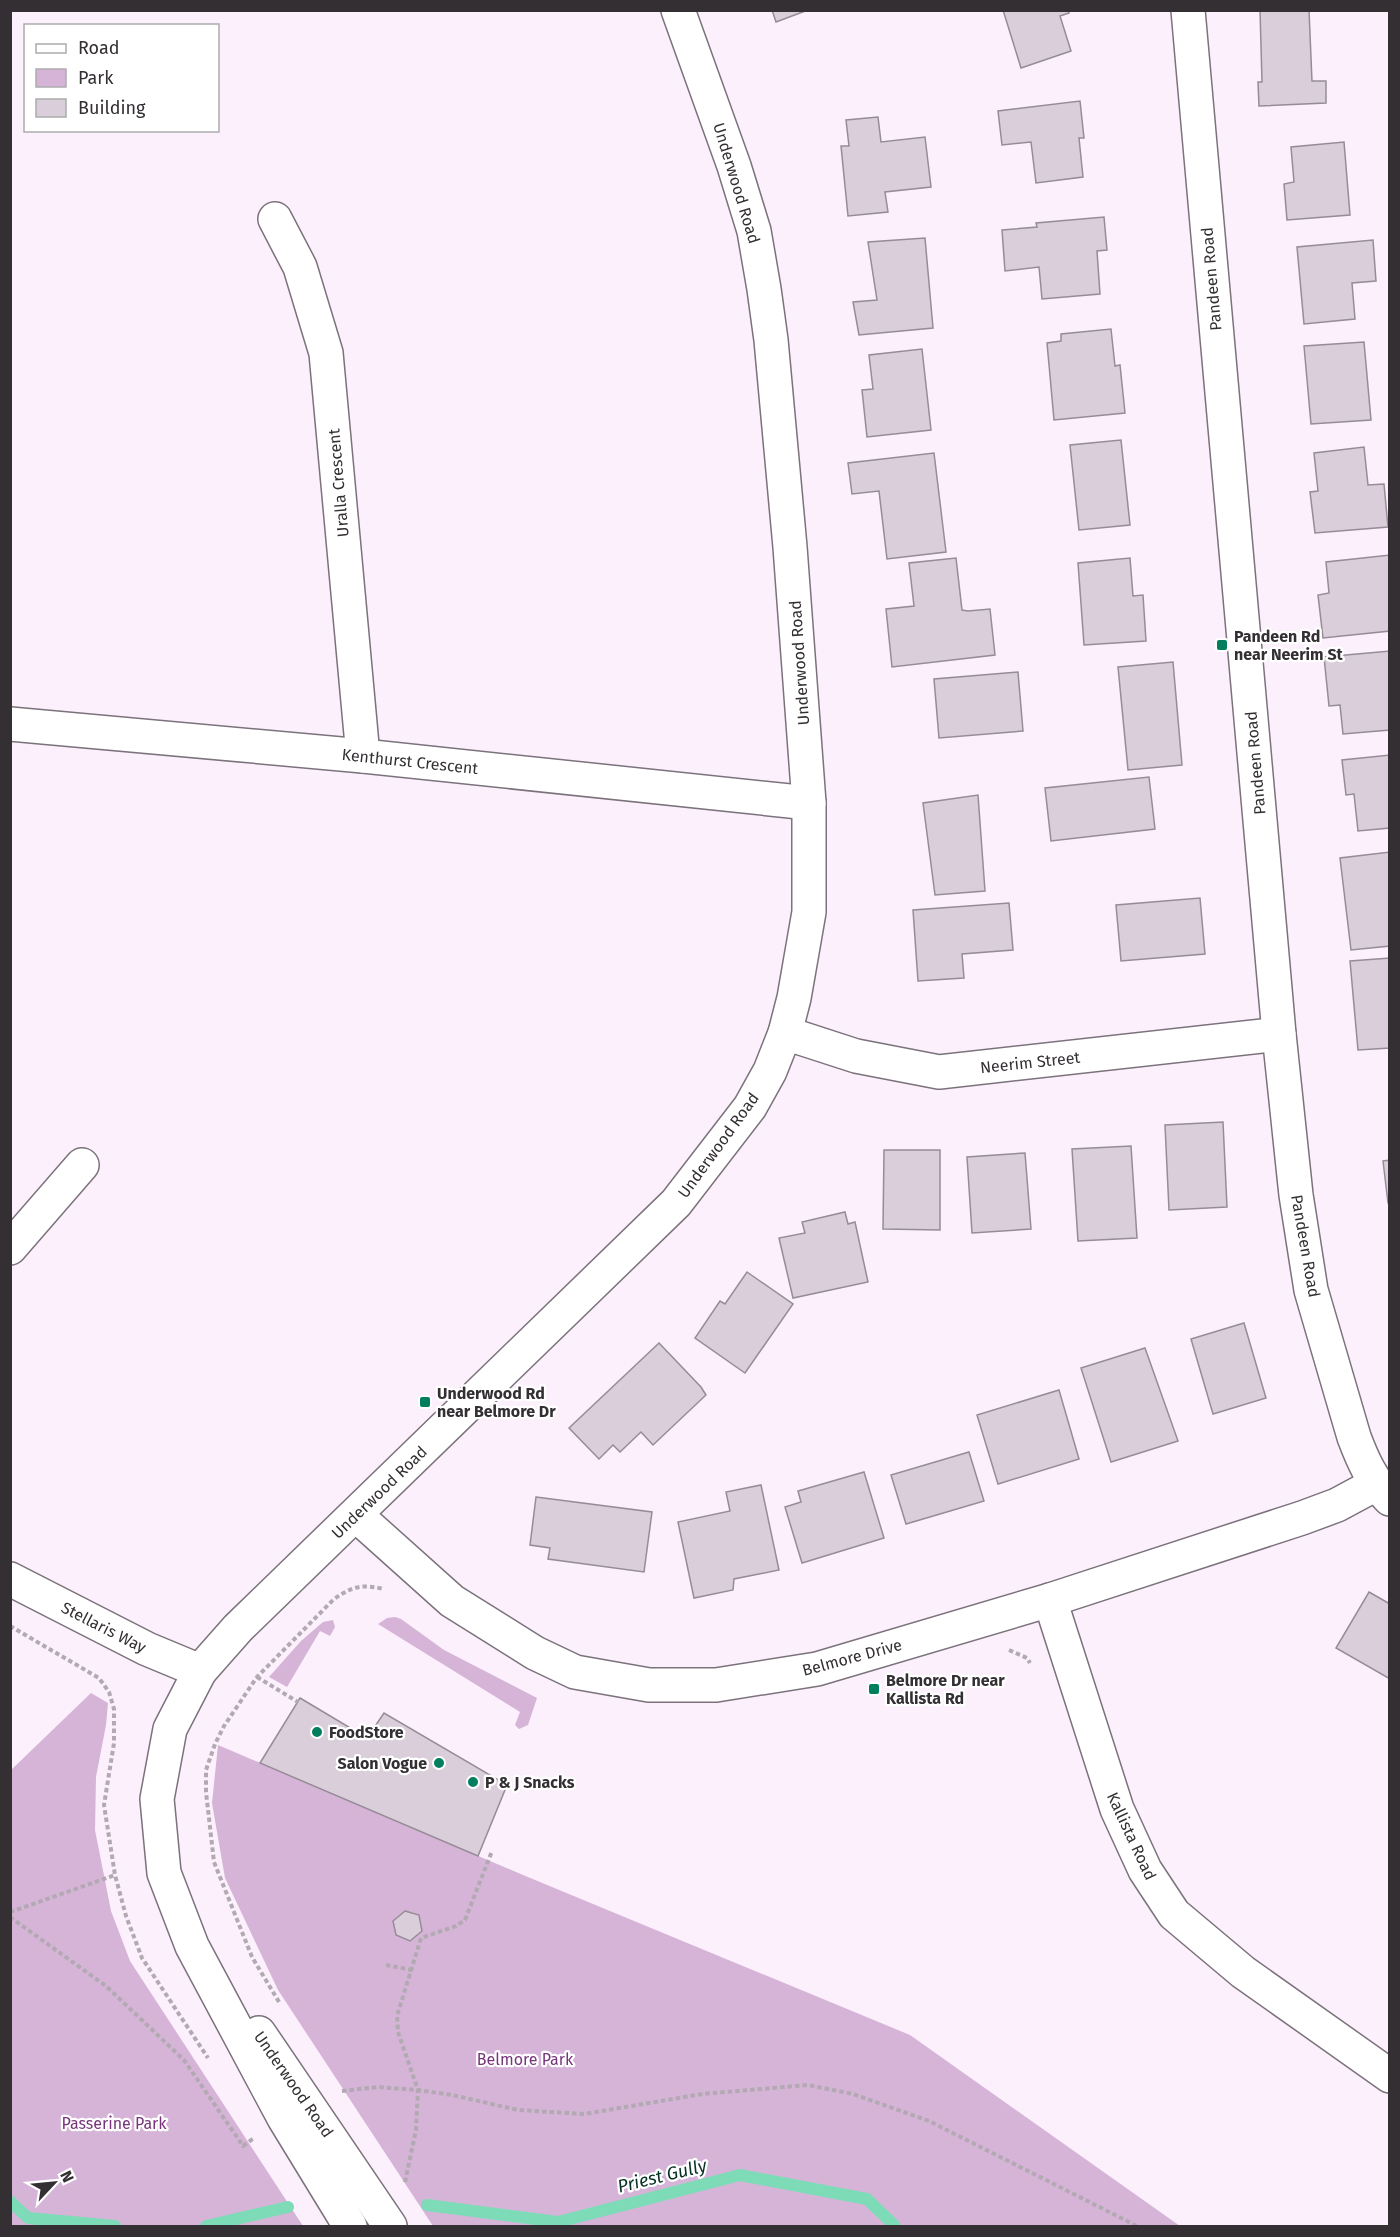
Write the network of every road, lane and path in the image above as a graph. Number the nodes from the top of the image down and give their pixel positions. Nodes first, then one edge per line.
1 (678, 10) edge
2 (1188, 10) edge
3 (275, 219) dead end
4 (10, 724) edge
5 (363, 756) junction
6 (809, 803) junction
7 (785, 1033) junction
8 (1279, 1034) junction
9 (82, 1165) dead end
10 (10, 1248) edge
11 (1383, 1492) edge
12 (357, 1515) junction
13 (10, 1579) edge
14 (387, 1590) dead end
15 (1050, 1600) junction
16 (998, 1648) dead end
17 (1032, 1665) dead end
18 (200, 1671) junction
19 (257, 1677) junction
20 (298, 1702) dead end
21 (492, 1851) dead end
22 (115, 1875) dead end
23 (10, 1912) edge
24 (10, 1917) edge
25 (386, 1965) dead end
26 (412, 1970) junction
27 (282, 2007) dead end
28 (1389, 2076) edge
29 (418, 2090) junction
30 (296, 2111) junction
31 (402, 2192) dead end
32 (350, 2226) edge
33 (390, 2226) edge
34 (1137, 2226) edge

1 - 6 street, Underwood Road
2 - 8 street, Pandeen Road
3 - 5 street, Uralla Crescent
4 - 5 street, Kenthurst Crescent
5 - 6 street, Kenthurst Crescent
6 - 7 street, Underwood Road
7 - 8 street, Neerim Street
7 - 12 street, Underwood Road
8 - 11 street, Pandeen Road
9 - 10 street
11 - 15 street, Belmore Drive
12 - 15 street, Belmore Drive
12 - 18 street, Underwood Road
13 - 18 street, Stellaris Way
14 - 19 path
15 - 28 street, Kallista Road
16 - 17 path
18 - 30 street, Underwood Road
19 - 20 path
19 - 27 path
21 - 26 path
22 - 23 path
24 - 30 path
25 - 26 path
26 - 29 path
29 - 30 path
29 - 31 path
29 - 34 path
30 - 32 street, Underwood Road
30 - 33 street, Underwood Road

